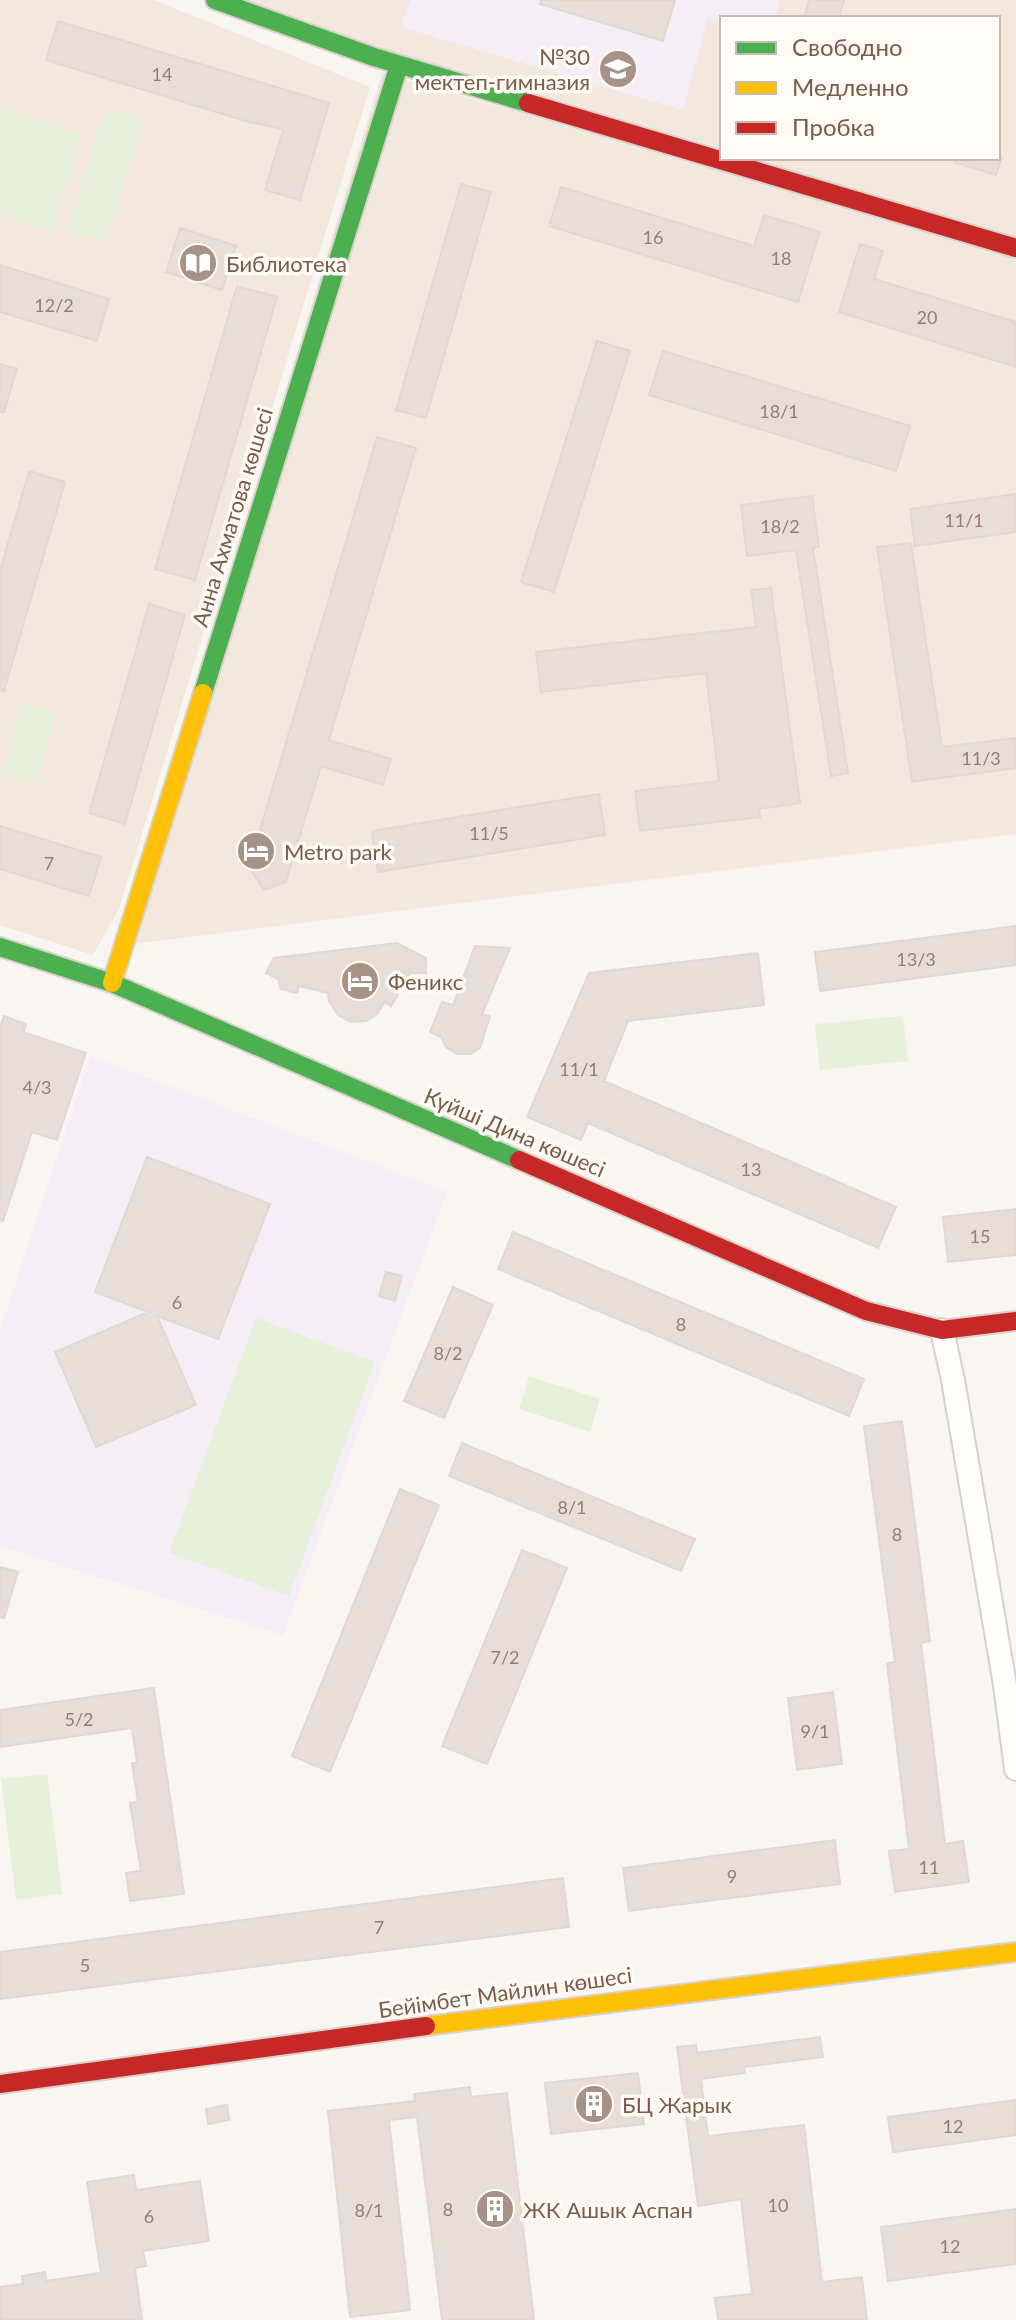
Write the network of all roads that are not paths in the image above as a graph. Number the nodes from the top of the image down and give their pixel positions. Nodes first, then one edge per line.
1 (215, 0) edge
2 (399, 65) junction
3 (1016, 248) edge
4 (0, 947) edge
5 (112, 983) junction
6 (1016, 1321) edge
7 (942, 1330) junction
8 (1016, 1769) edge
9 (1016, 1952) edge
10 (0, 2084) edge

1 - 2 street
2 - 3 street
2 - 5 street, Анна Ахматова көшесі
4 - 5 street, Күйші Дина көшесі
5 - 7 street, Күйші Дина көшесі
6 - 7 street, Күйші Дина көшесі
7 - 8 street
9 - 10 street, Бейімбет Майлин көшесі

